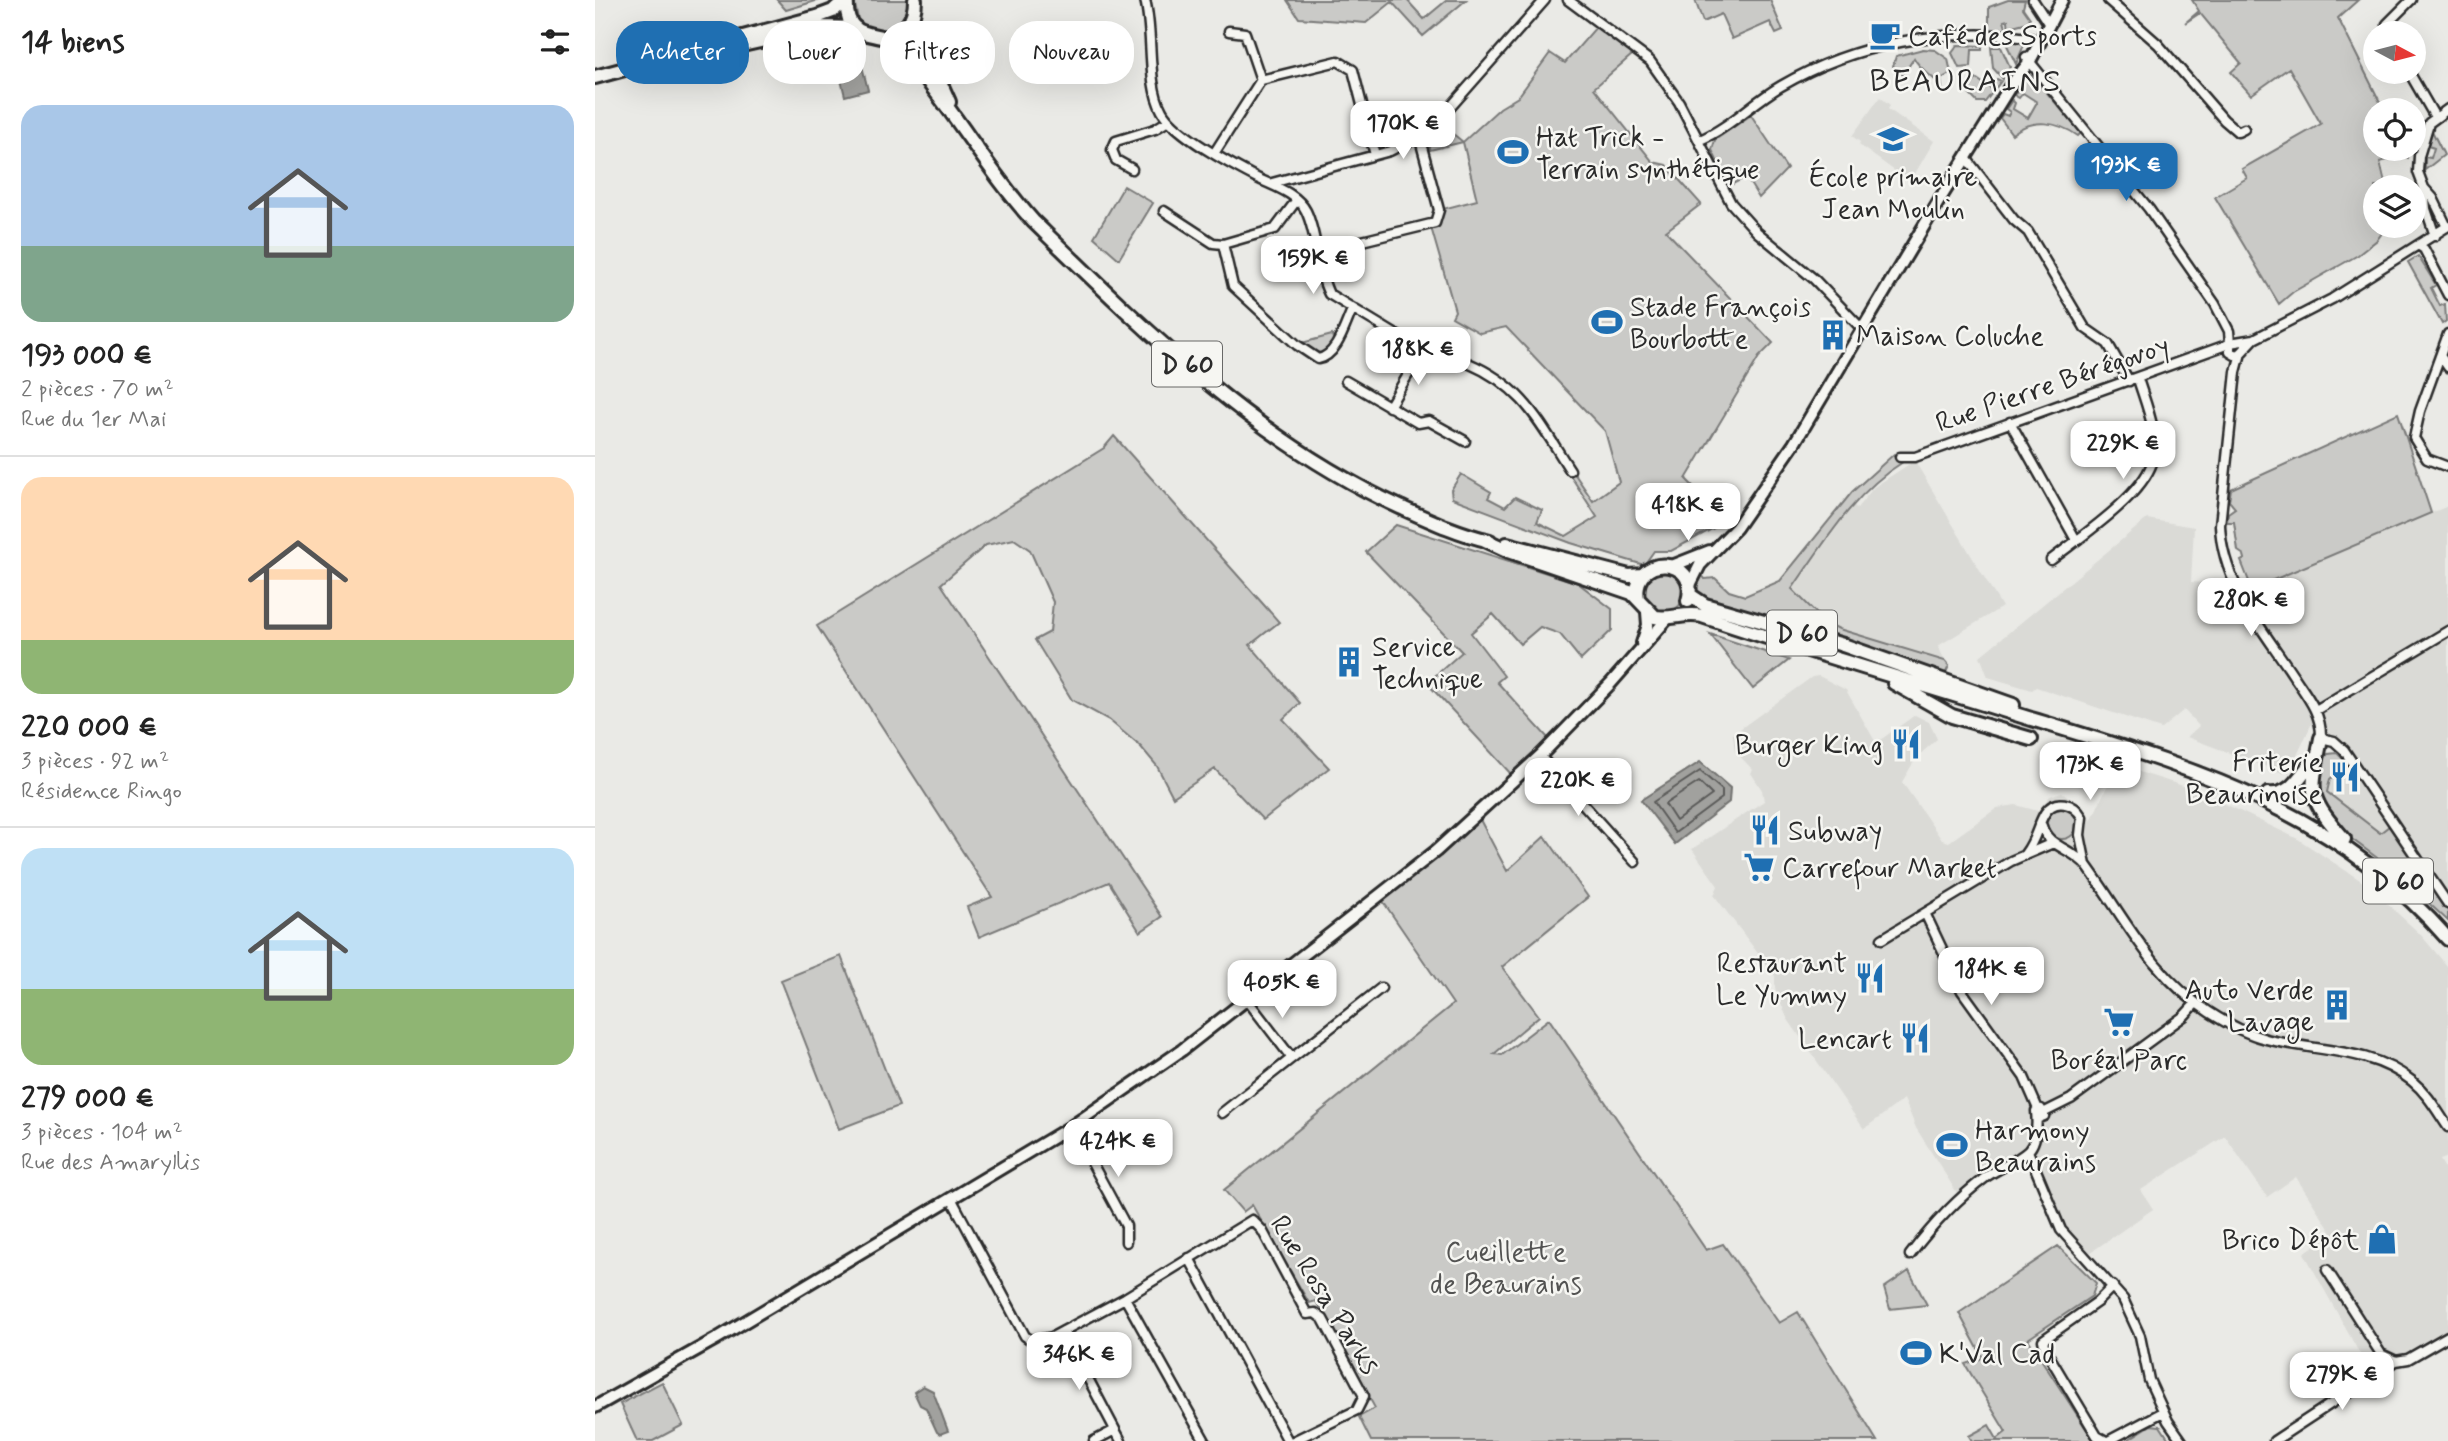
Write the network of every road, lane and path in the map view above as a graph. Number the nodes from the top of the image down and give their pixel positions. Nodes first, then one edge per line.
1 (846, 0) edge
2 (926, 0) edge
3 (1145, 0) edge
4 (1545, 0) edge
5 (1568, 0) edge
6 (2033, 0) edge
7 (2108, 0) edge
8 (2411, 0) edge
9 (2060, 2) edge
10 (914, 9) edge
11 (852, 21) edge
12 (2390, 21) edge
13 (2046, 22) junction
14 (1229, 31) dead end
15 (763, 40) edge
16 (2036, 43) junction
17 (2028, 59) junction
18 (600, 75) edge
19 (1261, 80) junction
20 (931, 84) edge
21 (2416, 84) edge
22 (2448, 109) edge
23 (953, 112) junction
24 (2435, 117) junction
25 (1168, 121) junction
26 (2244, 129) dead end
27 (1419, 136) junction
28 (1700, 140) junction
29 (1215, 152) junction
30 (1375, 155) junction
31 (1966, 158) junction
32 (1132, 169) dead end
33 (2419, 175) edge
34 (1272, 183) junction
35 (2426, 190) edge
36 (2426, 198) edge
37 (1296, 201) junction
38 (1164, 211) dead end
39 (2447, 223) edge
40 (2433, 233) junction
41 (1223, 244) junction
42 (2420, 244) junction
43 (1317, 252) junction
44 (2448, 295) edge
45 (1352, 310) junction
46 (1862, 329) junction
47 (2448, 334) edge
48 (2235, 348) junction
49 (1422, 351) junction
50 (2441, 357) junction
51 (2448, 367) edge
52 (1346, 380) dead end
53 (2133, 380) junction
54 (1389, 407) junction
55 (2010, 422) junction
56 (1465, 441) dead end
57 (1900, 457) dead end
58 (2448, 467) edge
59 (1570, 470) dead end
60 (1483, 539) junction
61 (2076, 540) junction
62 (1716, 548) junction
63 (2051, 560) dead end
64 (1672, 566) junction
65 (1643, 575) junction
66 (1690, 590) junction
67 (1638, 599) junction
68 (1647, 612) junction
69 (1673, 616) junction
70 (2448, 631) edge
71 (1640, 648) junction
72 (1843, 661) junction
73 (2316, 710) junction
74 (2321, 738) junction
75 (2031, 739) dead end
76 (1540, 756) junction
77 (2316, 757) junction
78 (2268, 794) junction
79 (2042, 826) junction
80 (2080, 835) junction
81 (2344, 839) junction
82 (2057, 844) junction
83 (2025, 854) junction
84 (1635, 862) dead end
85 (2086, 864) junction
86 (2448, 904) edge
87 (1925, 913) junction
88 (2448, 929) edge
89 (1882, 939) dead end
90 (2448, 939) edge
91 (1381, 988) dead end
92 (1248, 1001) junction
93 (2196, 1003) junction
94 (1291, 1057) junction
95 (1222, 1113) dead end
96 (2040, 1113) junction
97 (1072, 1126) junction
98 (2448, 1127) edge
99 (2028, 1151) junction
100 (951, 1198) junction
101 (1125, 1242) dead end
102 (1910, 1255) dead end
103 (1189, 1258) junction
104 (2327, 1270) dead end
105 (2113, 1286) junction
106 (1125, 1298) junction
107 (1063, 1331) junction
108 (2448, 1336) edge
109 (2396, 1361) junction
110 (595, 1407) edge
111 (2163, 1412) junction
112 (1115, 1430) junction
113 (1094, 1441) edge
114 (1121, 1441) edge
115 (1205, 1441) edge
116 (1291, 1441) edge
117 (2107, 1441) edge
118 (2182, 1441) edge
119 (2274, 1441) edge

1 - 11 main road
1 - 18 main road
2 - 10 main road
3 - 25 street
4 - 27 street
5 - 28 street
6 - 13 street
7 - 26 street
8 - 12 street
9 - 13 main road
10 - 23 main road, D 60
13 - 16 main road
14 - 19 street
15 - 18 main road
16 - 17 main road
16 - 28 street
17 - 31 main road
17 - 48 street
19 - 29 street
19 - 30 street
20 - 23 main road, D 60
21 - 24 street
22 - 24 street
23 - 60 main road, D 60
24 - 33 street
25 - 29 street
25 - 32 street
27 - 30 street
27 - 43 street
28 - 46 street
29 - 34 street
30 - 34 street
31 - 46 main road
31 - 53 street
34 - 37 street
35 - 39 street
36 - 40 street
37 - 41 street
37 - 43 street
38 - 41 street
39 - 40 street
40 - 42 street
41 - 45 street
42 - 44 street
42 - 48 street, Rue Pierre Bérégovoy
43 - 45 street
45 - 49 street
46 - 62 main road
47 - 50 street
48 - 53 street, Rue Pierre Bérégovoy
48 - 73 street
49 - 54 street
49 - 59 street
50 - 51 street
50 - 58 street
52 - 54 street
53 - 55 street, Rue Pierre Bérégovoy
53 - 61 street
54 - 56 street
55 - 57 street, Rue Pierre Bérégovoy
55 - 61 street
60 - 65 main road, D 60
60 - 67 main road, D 60
61 - 63 street
62 - 64 main road
62 - 66 main road
64 - 65 main road
64 - 66 main road
65 - 67 main road
66 - 69 main road
66 - 78 main road, D 60
67 - 68 main road
68 - 69 main road
68 - 71 main road
69 - 71 main road
69 - 72 main road, D 60
70 - 73 street
71 - 76 main road
72 - 75 main road
72 - 90 main road, D 60
73 - 74 street
74 - 77 main road
74 - 86 street
76 - 84 street
76 - 92 main road
77 - 78 main road
77 - 81 main road
78 - 81 main road, D 60
79 - 80 street
79 - 82 street
79 - 83 street
80 - 82 street
80 - 85 street
81 - 88 main road, D 60
82 - 83 street
82 - 85 street
83 - 87 street
85 - 93 street
87 - 89 street
87 - 96 street
91 - 94 street
92 - 94 street
92 - 97 main road
93 - 96 street
93 - 98 street
94 - 95 street
96 - 99 street
97 - 100 main road
97 - 101 street
99 - 102 street
99 - 105 street
100 - 107 street
100 - 110 main road
103 - 106 street
103 - 116 street
103 - 116 street, Rue Rosa Parks
104 - 109 street
105 - 111 street
105 - 117 street
106 - 107 street
106 - 115 street
107 - 112 street
108 - 109 street
109 - 119 street
111 - 117 street
111 - 118 street
112 - 113 street
112 - 114 street

